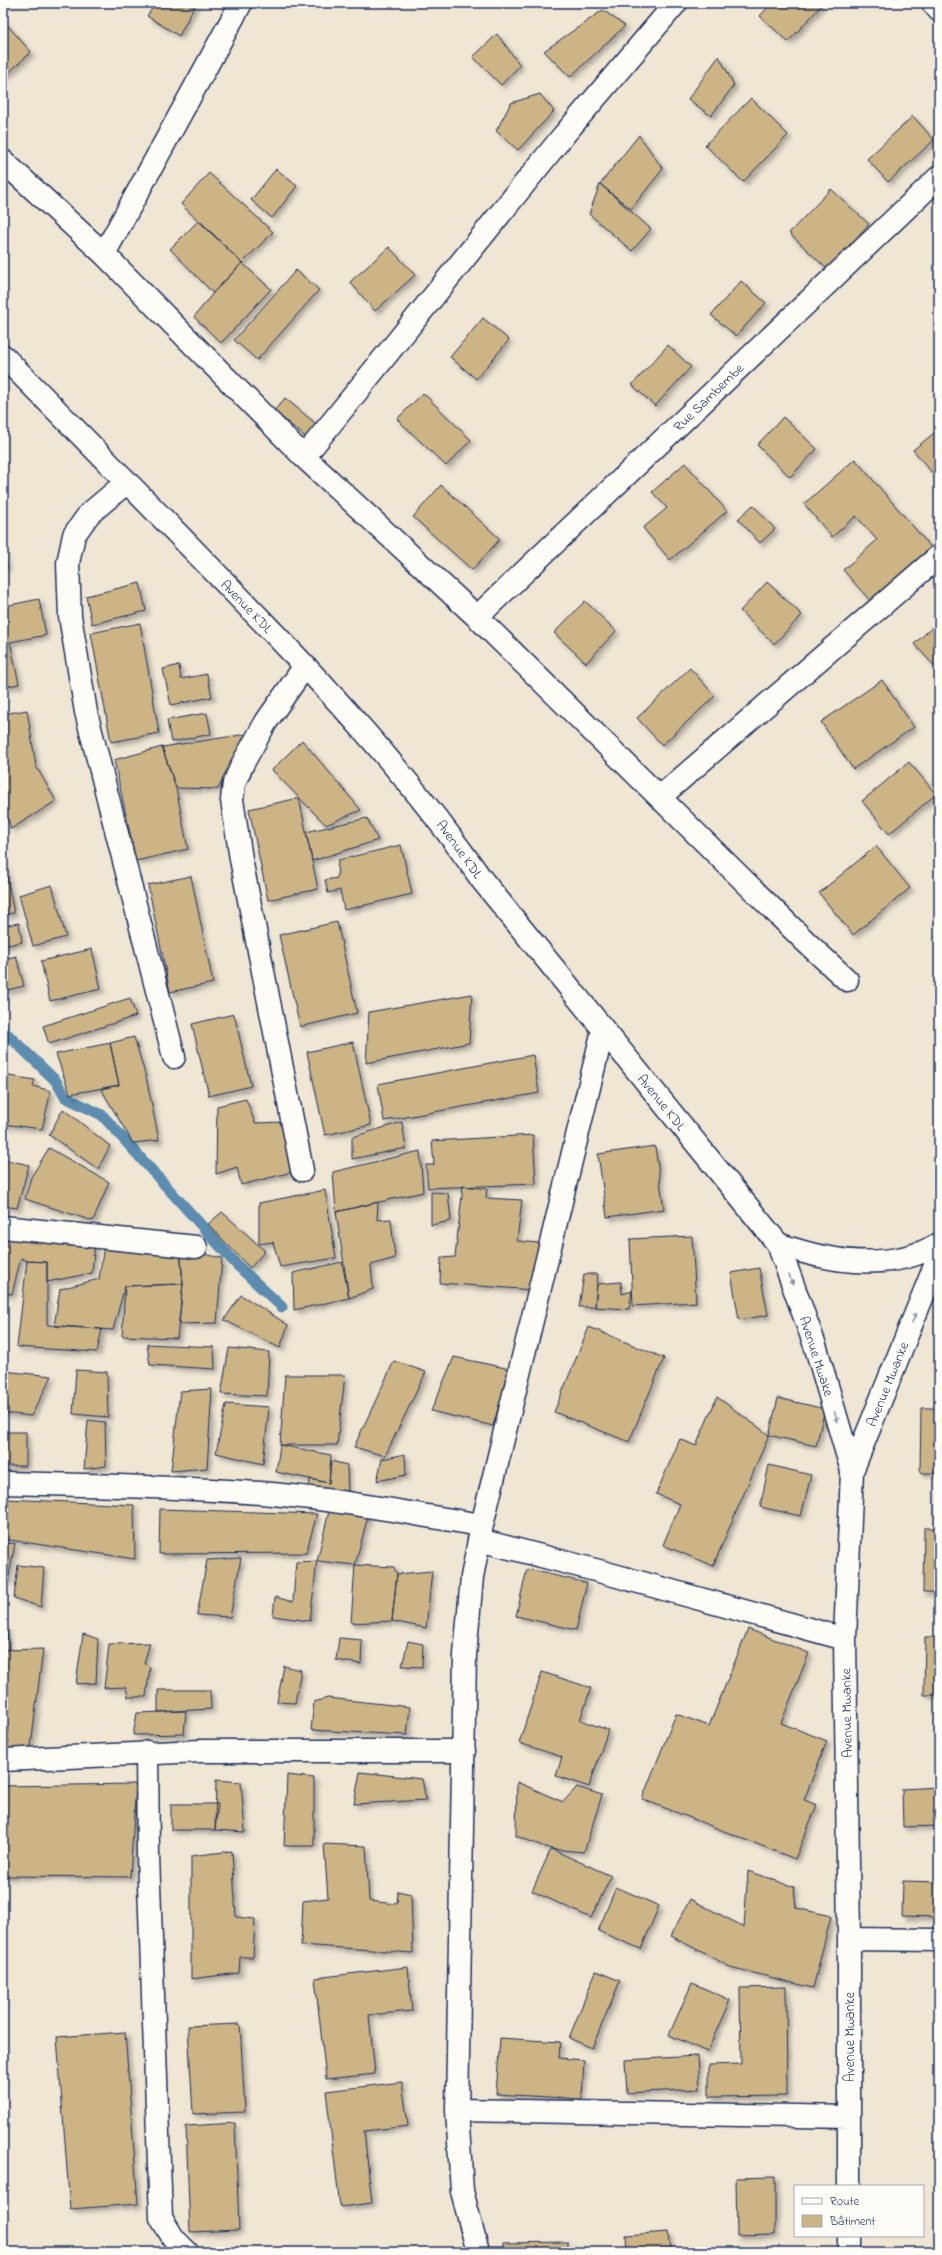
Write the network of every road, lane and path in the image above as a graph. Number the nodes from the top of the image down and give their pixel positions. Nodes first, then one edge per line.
1 (241, 3) edge
2 (676, 3) edge
3 (933, 3) edge
4 (939, 10) edge
5 (3, 161) edge
6 (939, 177) edge
7 (104, 254) junction
8 (3, 356) edge
9 (304, 457) junction
10 (127, 482) junction
11 (939, 556) edge
12 (477, 617) junction
13 (305, 666) junction
14 (660, 797) junction
15 (847, 980) dead end
16 (603, 1030) junction
17 (174, 1057) dead end
18 (302, 1170) dead end
19 (3, 1228) edge
20 (778, 1244) junction
21 (939, 1244) edge
22 (196, 1247) dead end
23 (939, 1256) edge
24 (852, 1470) junction
25 (3, 1483) edge
26 (480, 1533) junction
27 (845, 1639) junction
28 (464, 1751) junction
29 (147, 1752) junction
30 (3, 1760) edge
31 (849, 1939) junction
32 (939, 1940) edge
33 (457, 2110) junction
34 (848, 2117) junction
35 (849, 2185) edge
36 (849, 2237) edge
37 (187, 2252) edge
38 (478, 2252) edge
39 (849, 2252) edge

1 - 7 street
2 - 9 street
3 - 4 street
5 - 7 street
6 - 12 street, Rue Sambembe
7 - 9 street
8 - 10 street, Avenue KDL
9 - 12 street
10 - 13 street, Avenue KDL
10 - 17 street
11 - 14 street
12 - 14 street
13 - 16 street, Avenue KDL
13 - 18 street
14 - 15 street
16 - 20 street, Avenue KDL
16 - 26 street
19 - 22 street
20 - 21 street
20 -> 24 street, Avenue Mwake
24 -> 23 street, Avenue Mwanke
24 - 27 street, Avenue Mwanke
25 - 26 street
26 - 27 street
26 - 28 street
27 - 31 street, Avenue Mwanke
28 - 29 street
28 - 33 street
29 - 30 street
29 - 37 street
31 - 32 street
31 - 34 street, Avenue Mwanke
33 - 34 street
33 - 38 street
34 - 35 street, Avenue Mwanke
36 - 39 street

